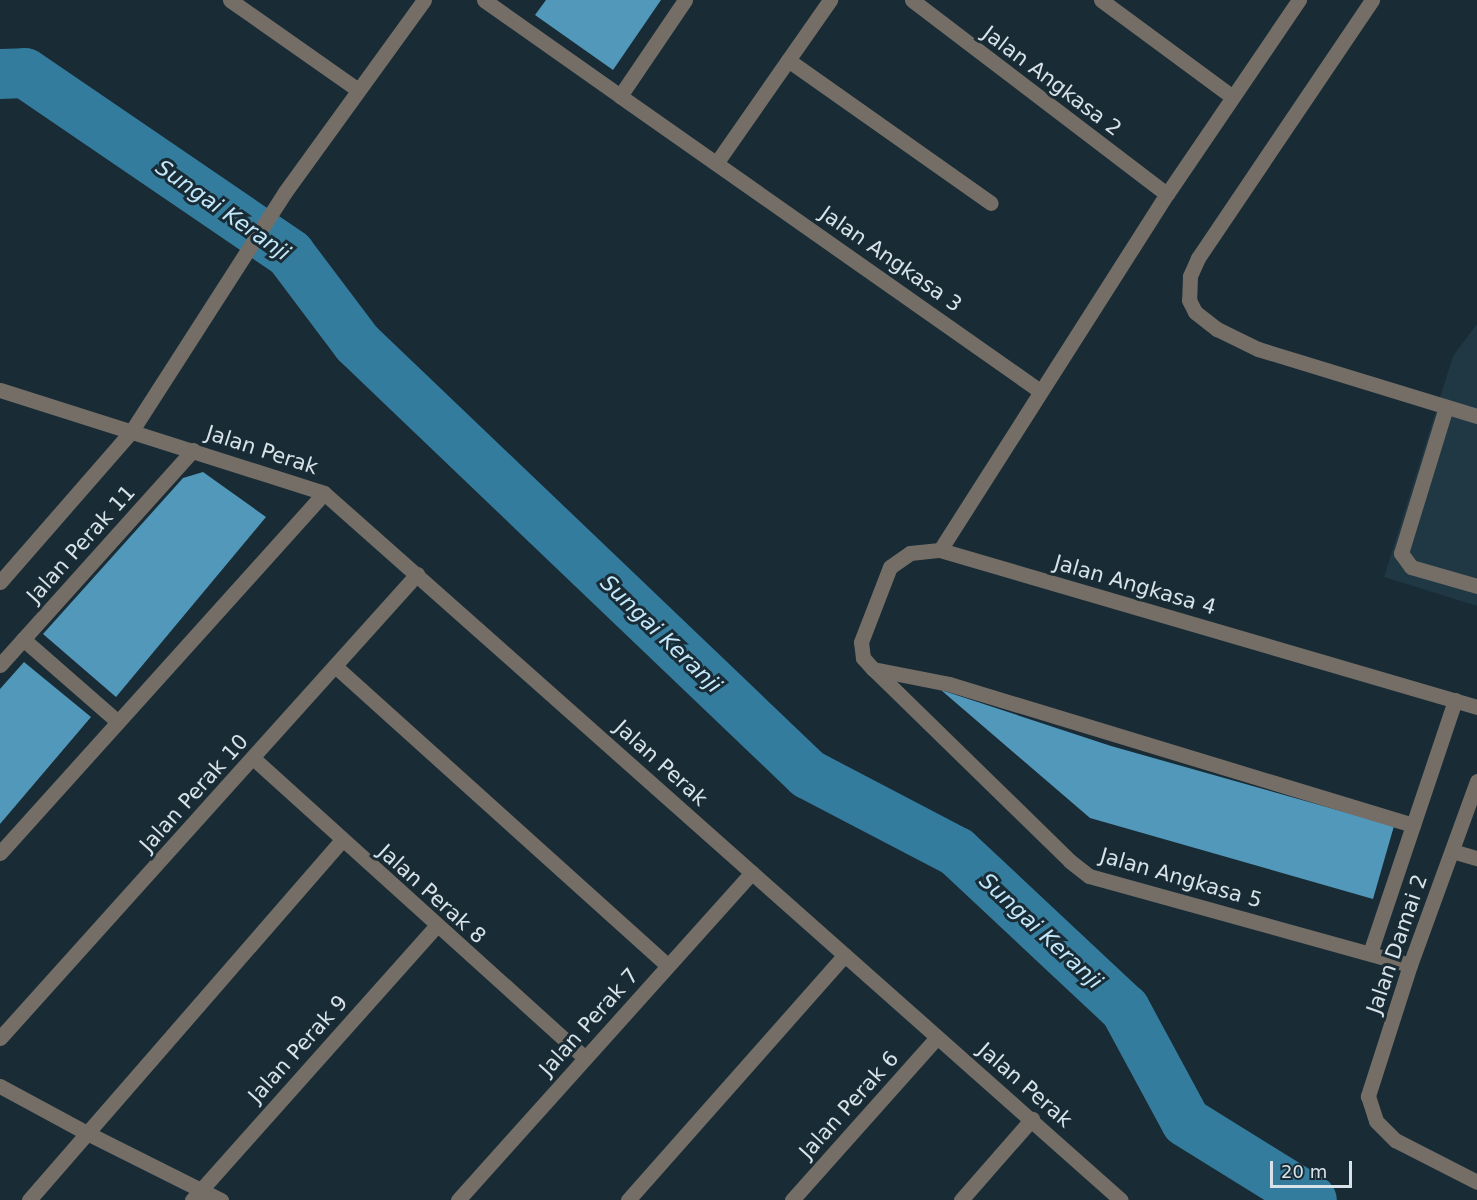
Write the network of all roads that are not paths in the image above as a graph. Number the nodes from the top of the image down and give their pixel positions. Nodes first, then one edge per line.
1 (230, 0) edge
2 (424, 0) edge
3 (484, 0) edge
4 (685, 0) edge
5 (830, 0) edge
6 (912, 0) edge
7 (1101, 0) edge
8 (1299, 0) edge
9 (1372, 0) edge
10 (788, 60) junction
11 (358, 90) junction
12 (620, 96) junction
13 (1231, 96) junction
14 (717, 162) junction
15 (1167, 195) junction
16 (991, 203) dead end
17 (0, 390) edge
18 (1040, 391) junction
19 (1446, 407) junction
20 (1477, 416) edge
21 (131, 432) junction
22 (192, 450) junction
23 (324, 493) junction
24 (940, 550) junction
25 (417, 574) junction
26 (0, 582) edge
27 (1477, 586) edge
28 (23, 639) junction
29 (0, 665) edge
30 (335, 666) junction
31 (873, 669) junction
32 (1455, 700) junction
33 (1477, 707) edge
34 (118, 722) junction
35 (253, 758) junction
36 (1477, 781) edge
37 (1413, 825) junction
38 (341, 841) junction
39 (1452, 851) junction
40 (0, 853) edge
41 (1477, 858) edge
42 (752, 872) junction
43 (436, 926) junction
44 (1370, 953) junction
45 (845, 955) junction
46 (667, 965) junction
47 (1410, 965) junction
48 (937, 1037) junction
49 (0, 1038) edge
50 (585, 1058) junction
51 (0, 1086) edge
52 (1032, 1119) junction
53 (87, 1133) junction
54 (1477, 1182) edge
55 (196, 1195) edge
56 (29, 1200) edge
57 (221, 1200) edge
58 (458, 1200) edge
59 (628, 1200) edge
60 (792, 1200) edge
61 (961, 1200) edge
62 (1121, 1200) edge

1 - 11 street
2 - 11 street, Jalan Perak 11
3 - 12 street, Jalan Angkasa 3
4 - 12 street
5 - 10 street
6 - 15 street, Jalan Angkasa 2
7 - 13 street
8 - 13 street
9 - 19 street
10 - 14 street
10 - 16 street
11 - 21 street, Jalan Perak 11
12 - 14 street, Jalan Angkasa 3
13 - 15 street
14 - 18 street, Jalan Angkasa 3
15 - 18 street
17 - 21 street, Jalan Perak
18 - 24 street
19 - 20 street
19 - 27 street
21 - 22 street, Jalan Perak
21 - 26 street, Jalan Perak 11
22 - 23 street, Jalan Perak
22 - 28 street, Jalan Perak 11
23 - 25 street, Jalan Perak
23 - 34 street
24 - 31 street, Jalan Angkasa 4
24 - 32 street, Jalan Angkasa 4
25 - 30 street, Jalan Perak 10
25 - 42 street, Jalan Perak
28 - 29 street, Jalan Perak 11
28 - 34 street
30 - 35 street, Jalan Perak 10
30 - 46 street
31 - 37 street
31 - 44 street, Jalan Angkasa 5
32 - 33 street, Jalan Angkasa 4
32 - 37 street
34 - 40 street
35 - 38 street, Jalan Perak 8
35 - 49 street, Jalan Perak 10
36 - 39 street, Jalan Damai 2
37 - 44 street
38 - 43 street, Jalan Perak 8
38 - 53 street
39 - 41 street
39 - 47 street, Jalan Damai 2
42 - 45 street, Jalan Perak
42 - 46 street, Jalan Perak 7
43 - 50 street, Jalan Perak 8
43 - 55 street, Jalan Perak 9
44 - 47 street, Jalan Angkasa 5
45 - 48 street, Jalan Perak
45 - 59 street
46 - 50 street, Jalan Perak 7
47 - 54 street, Jalan Damai 2
48 - 52 street, Jalan Perak
48 - 60 street, Jalan Perak 6
50 - 58 street, Jalan Perak 7
51 - 53 street
52 - 61 street
52 - 62 street, Jalan Perak
53 - 55 street
53 - 56 street
55 - 57 street

